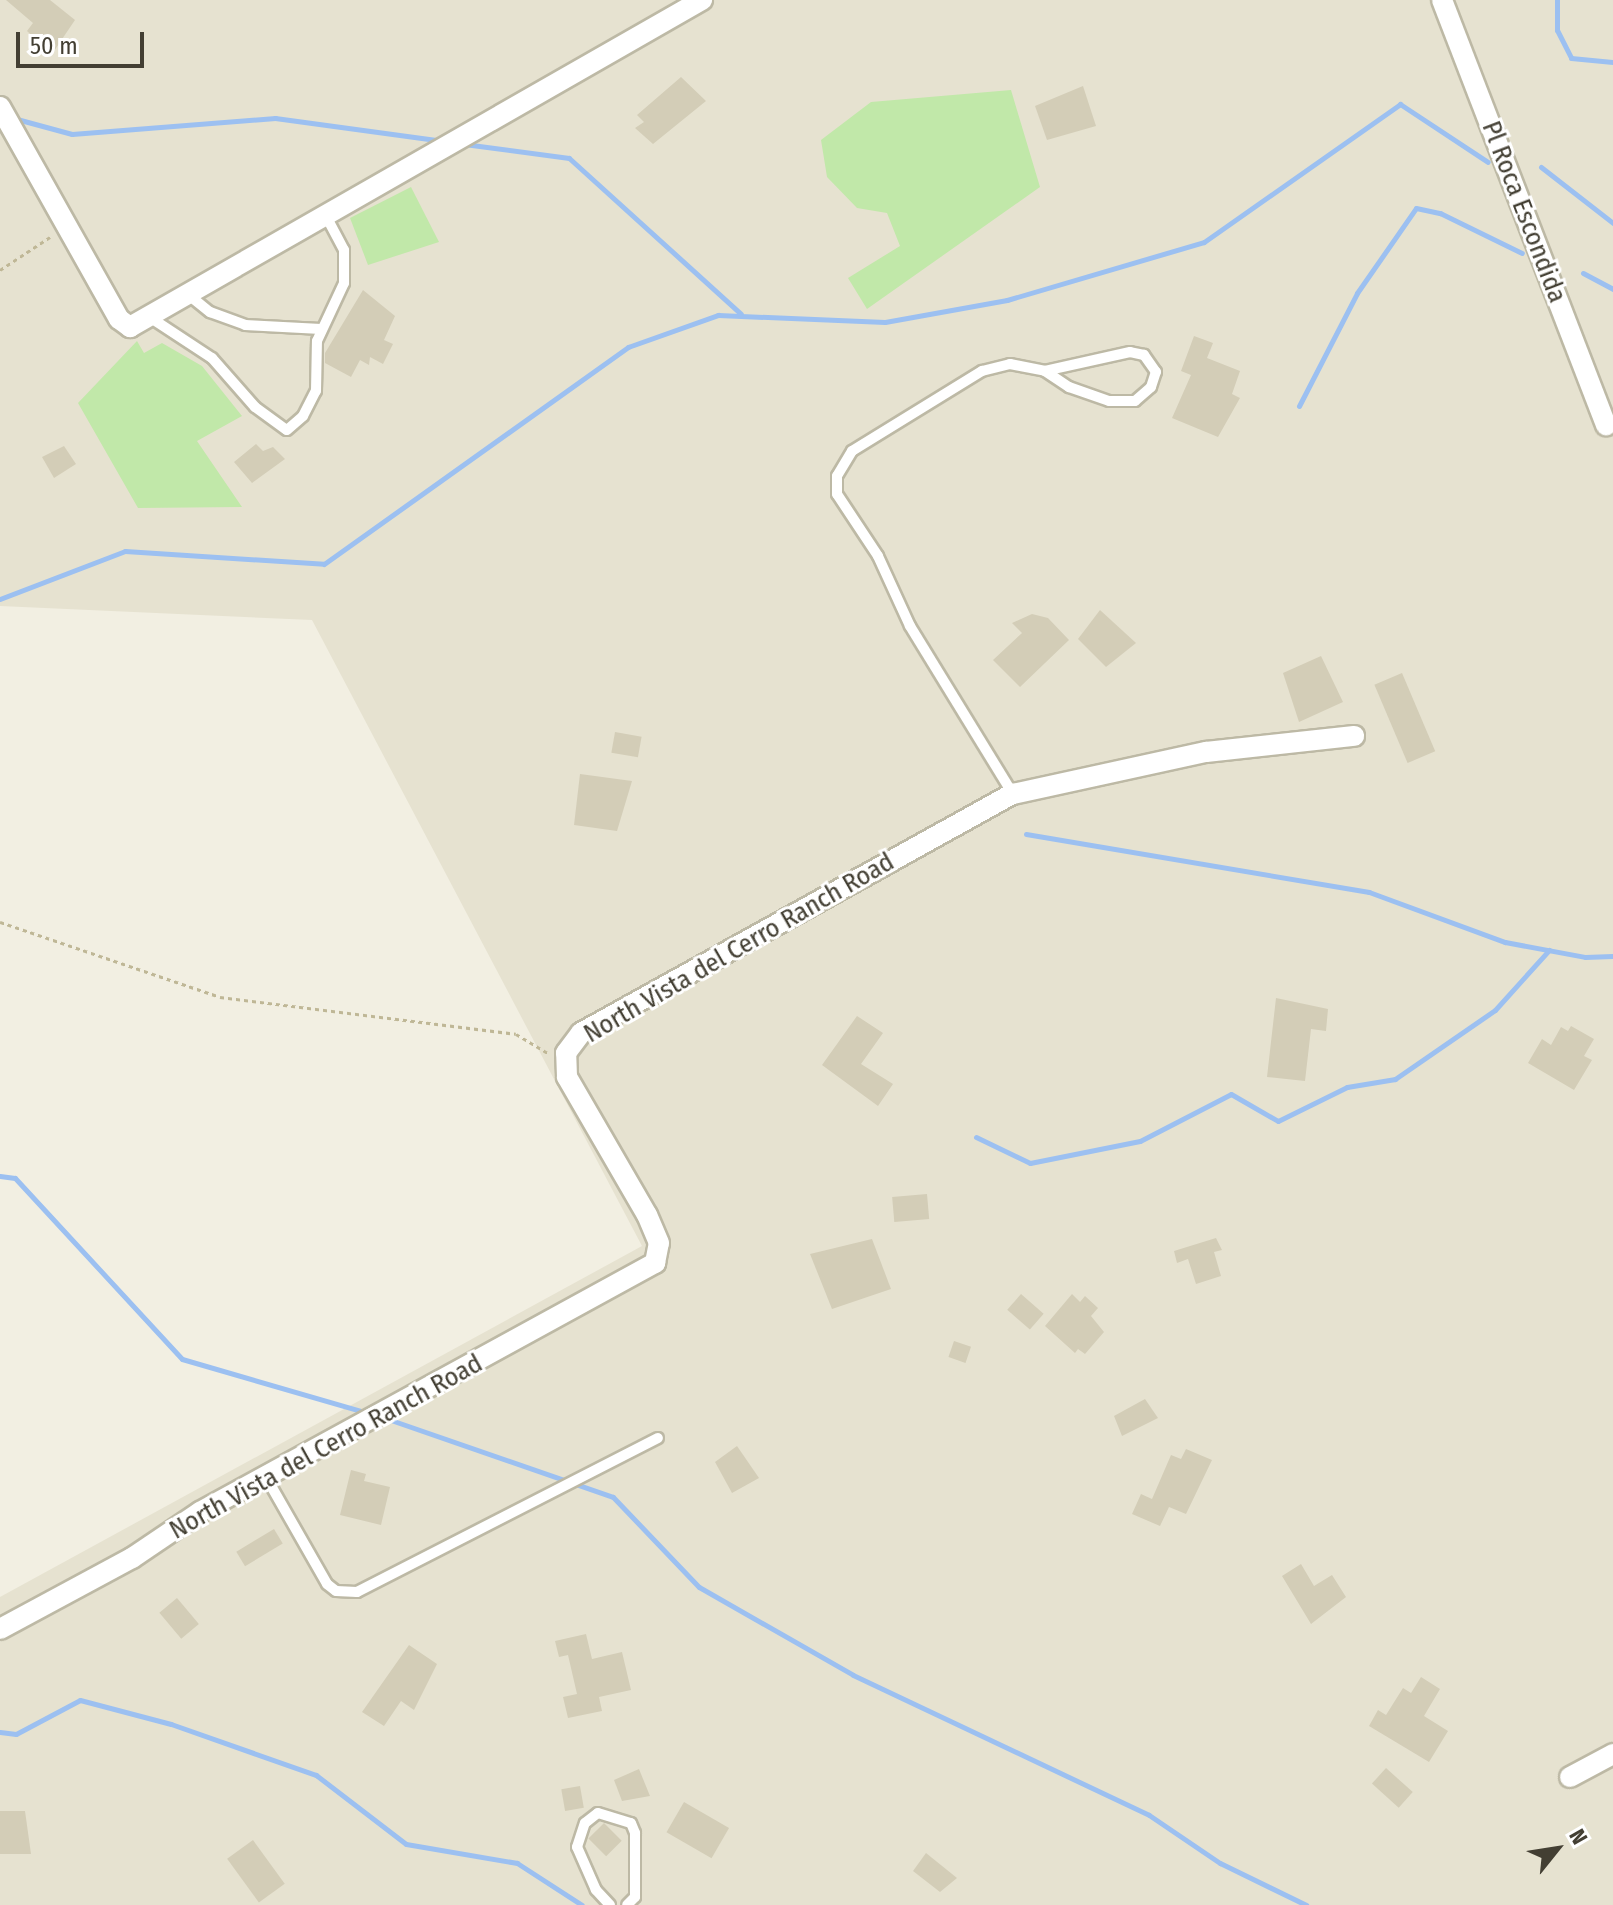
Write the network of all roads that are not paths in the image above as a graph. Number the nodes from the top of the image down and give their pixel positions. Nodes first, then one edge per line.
1 (702, 0) edge
2 (1442, 0) edge
3 (0, 107) edge
4 (326, 216) junction
5 (190, 296) junction
6 (151, 318) junction
7 (321, 329) junction
8 (1045, 371) junction
9 (1606, 425) dead end
10 (1354, 736) dead end
11 (1013, 794) junction
12 (658, 1438) dead end
13 (266, 1477) junction
14 (0, 1629) edge
15 (1613, 1754) edge
16 (1570, 1777) dead end
17 (610, 1905) edge
18 (627, 1905) edge

1 - 4 street
2 - 9 street, Pl Roca Escondida
3 - 6 street
4 - 5 street
4 - 7 lane
5 - 6 street
5 - 7 lane
6 - 7 lane
8 - 8 lane
8 - 11 lane
10 - 11 street, North Vista del Cerro Ranch Road
11 - 13 street, North Vista del Cerro Ranch Road
12 - 13 lane
13 - 14 street, North Vista del Cerro Ranch Road
15 - 16 street
17 - 18 lane

